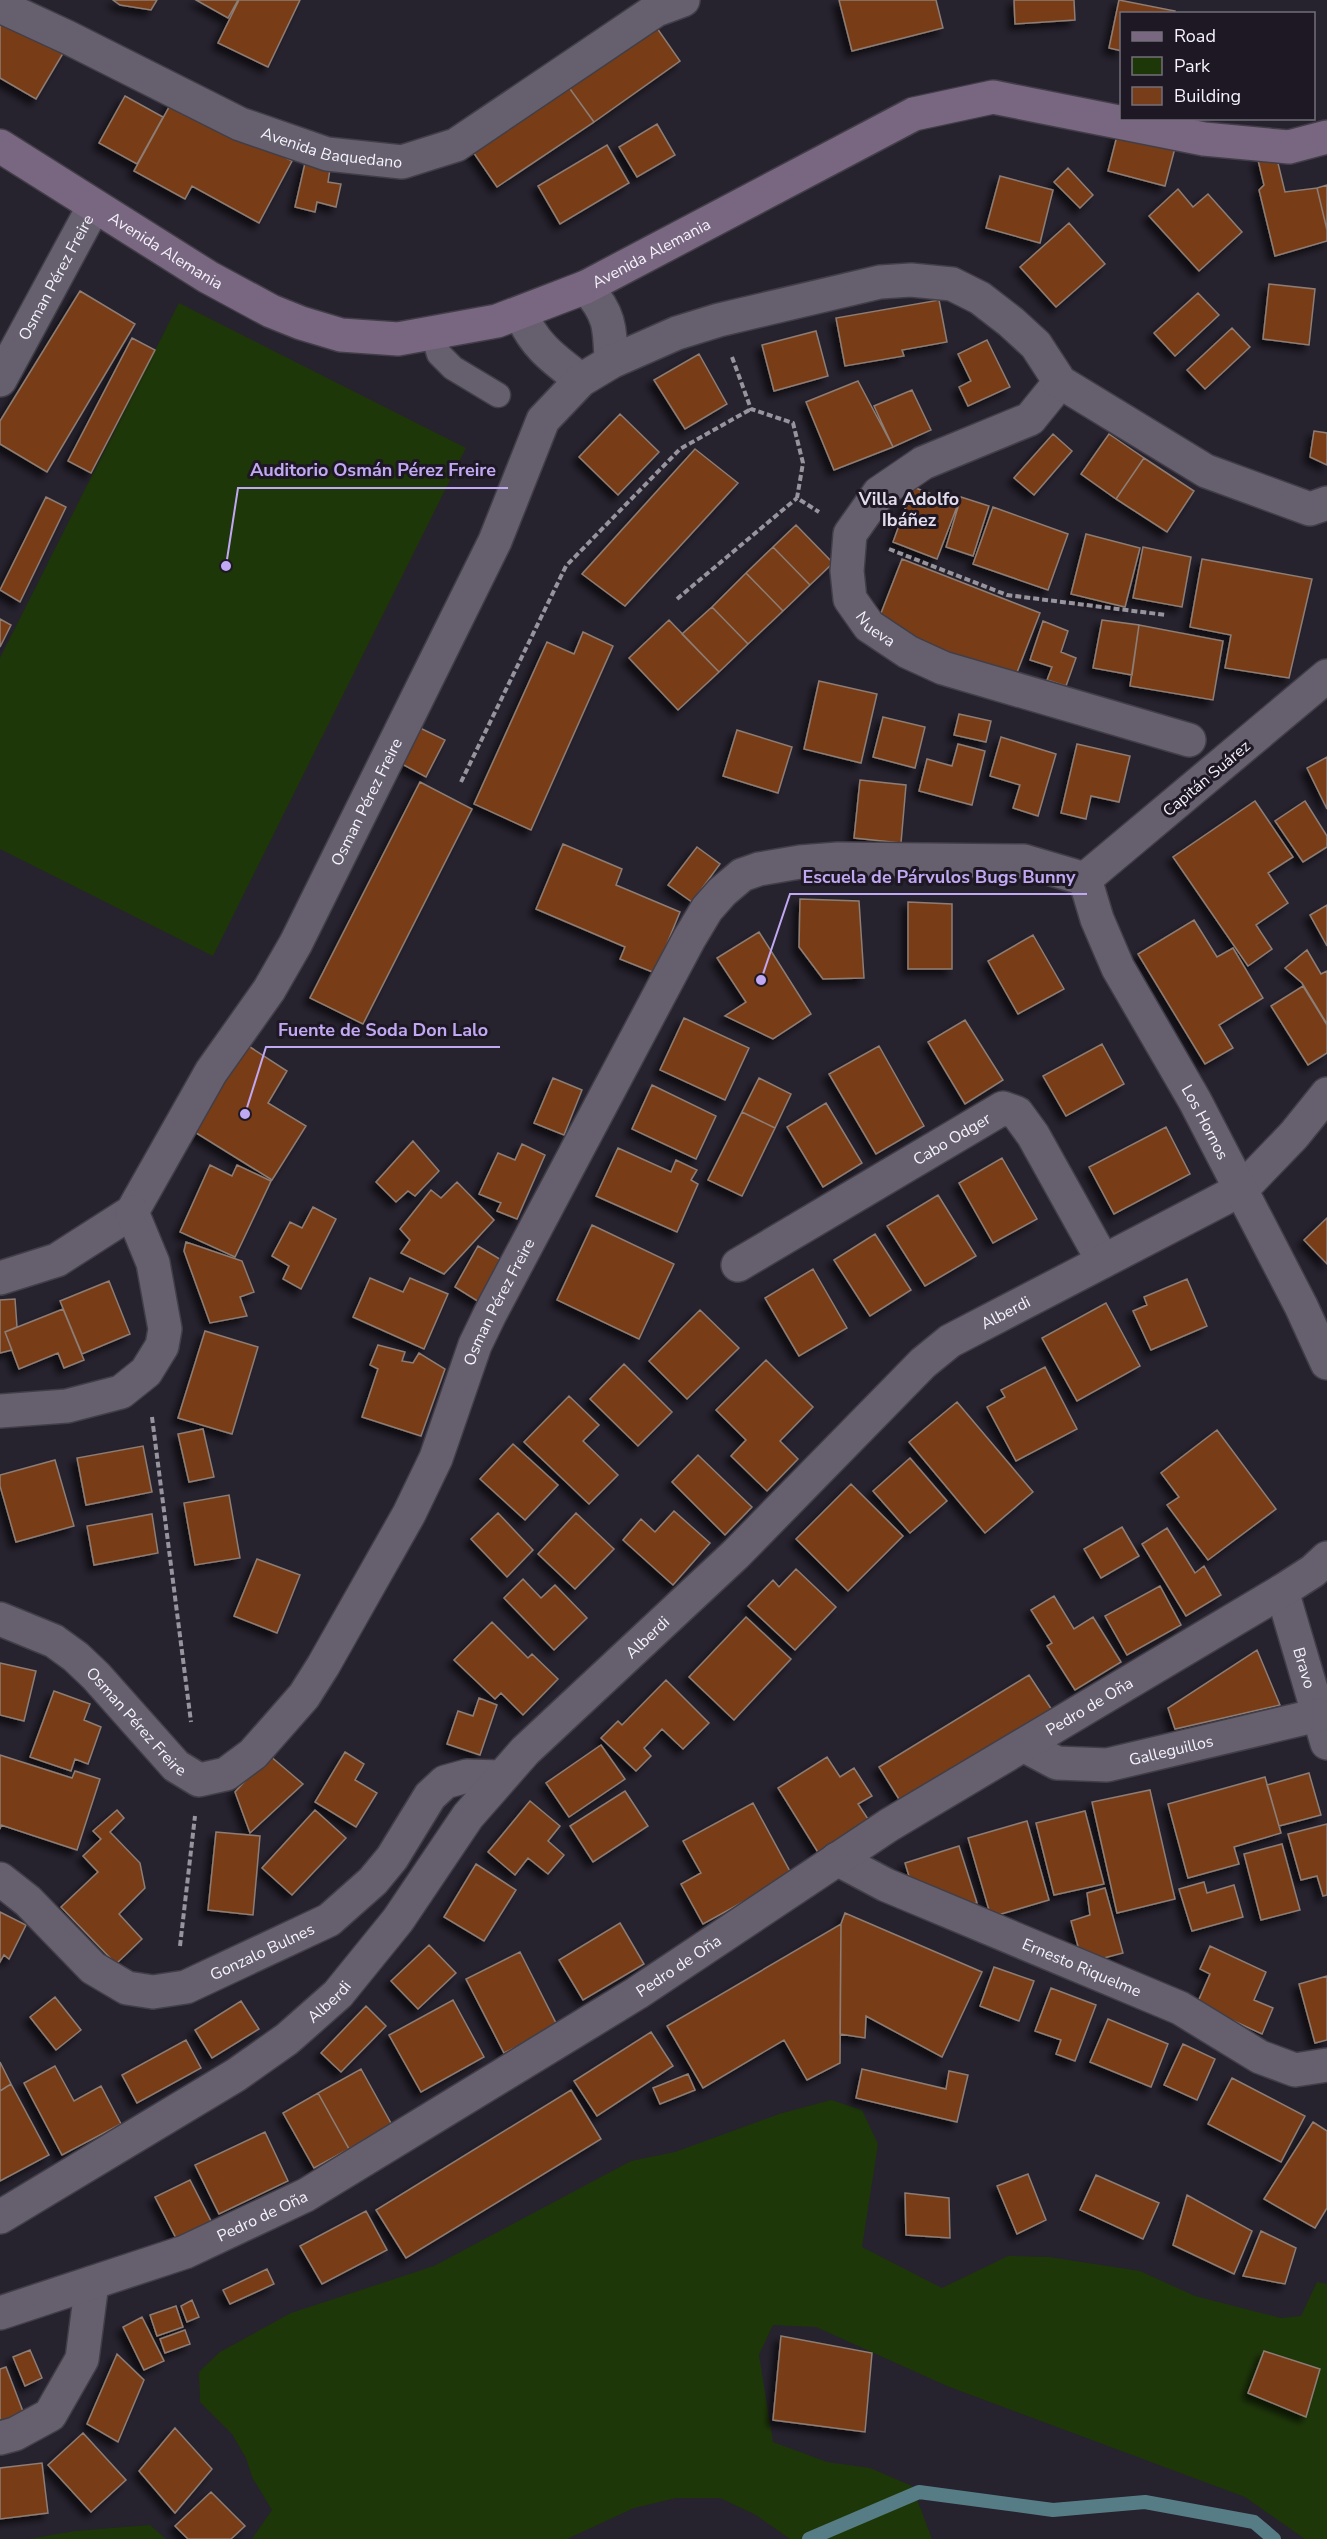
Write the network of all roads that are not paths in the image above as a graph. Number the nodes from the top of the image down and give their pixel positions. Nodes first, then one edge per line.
1 (683, 0) edge
2 (0, 6) edge
3 (1327, 137) edge
4 (0, 146) edge
5 (94, 206) junction
6 (586, 287) junction
7 (521, 313) junction
8 (434, 334) junction
9 (611, 362) junction
10 (0, 380) edge
11 (581, 380) junction
12 (1060, 382) junction
13 (498, 395) dead end
14 (1327, 503) edge
15 (1327, 676) edge
16 (1189, 740) dead end
17 (1085, 879) junction
18 (1327, 1094) edge
19 (1242, 1189) junction
20 (132, 1212) junction
21 (1103, 1261) junction
22 (738, 1265) dead end
23 (0, 1278) edge
24 (1327, 1364) edge
25 (0, 1411) edge
26 (1327, 1558) edge
27 (1282, 1591) junction
28 (0, 1618) edge
29 (1323, 1729) edge
30 (1025, 1746) junction
31 (501, 1777) junction
32 (837, 1859) junction
33 (0, 1879) edge
34 (1327, 2064) edge
35 (0, 2217) edge
36 (92, 2283) junction
37 (0, 2313) edge
38 (0, 2438) edge

1 - 2 street, Avenida Baquedano
3 - 6 main road, Avenida Alemania
4 - 5 main road, Avenida Alemania
5 - 8 main road, Avenida Alemania
5 - 10 street, Osman Pérez Freire
6 - 7 main road, Avenida Alemania
6 - 9 street
7 - 8 main road, Avenida Alemania
7 - 11 street
8 - 13 lane
9 - 11 street, Osman Pérez Freire
9 - 12 street
11 - 20 street, Osman Pérez Freire
12 - 14 street
12 - 16 street, Nueva
15 - 17 street, Capitán Suárez
17 - 19 street, Los Hornos
17 - 28 street, Osman Pérez Freire
18 - 19 street, Alberdi
19 - 21 street, Alberdi
19 - 24 street, Los Hornos
20 - 23 street, Osman Pérez Freire
20 - 25 street
21 - 22 street, Cabo Odger
21 - 31 street, Alberdi
26 - 27 street, Pedro de Oña
27 - 29 street, Bravo
27 - 30 street, Pedro de Oña
29 - 30 street, Galleguillos
30 - 32 street, Pedro de Oña
31 - 33 street, Gonzalo Bulnes
31 - 35 street, Alberdi
32 - 34 street, Ernesto Riquelme
32 - 36 street, Pedro de Oña
36 - 37 street, Pedro de Oña
36 - 38 street

